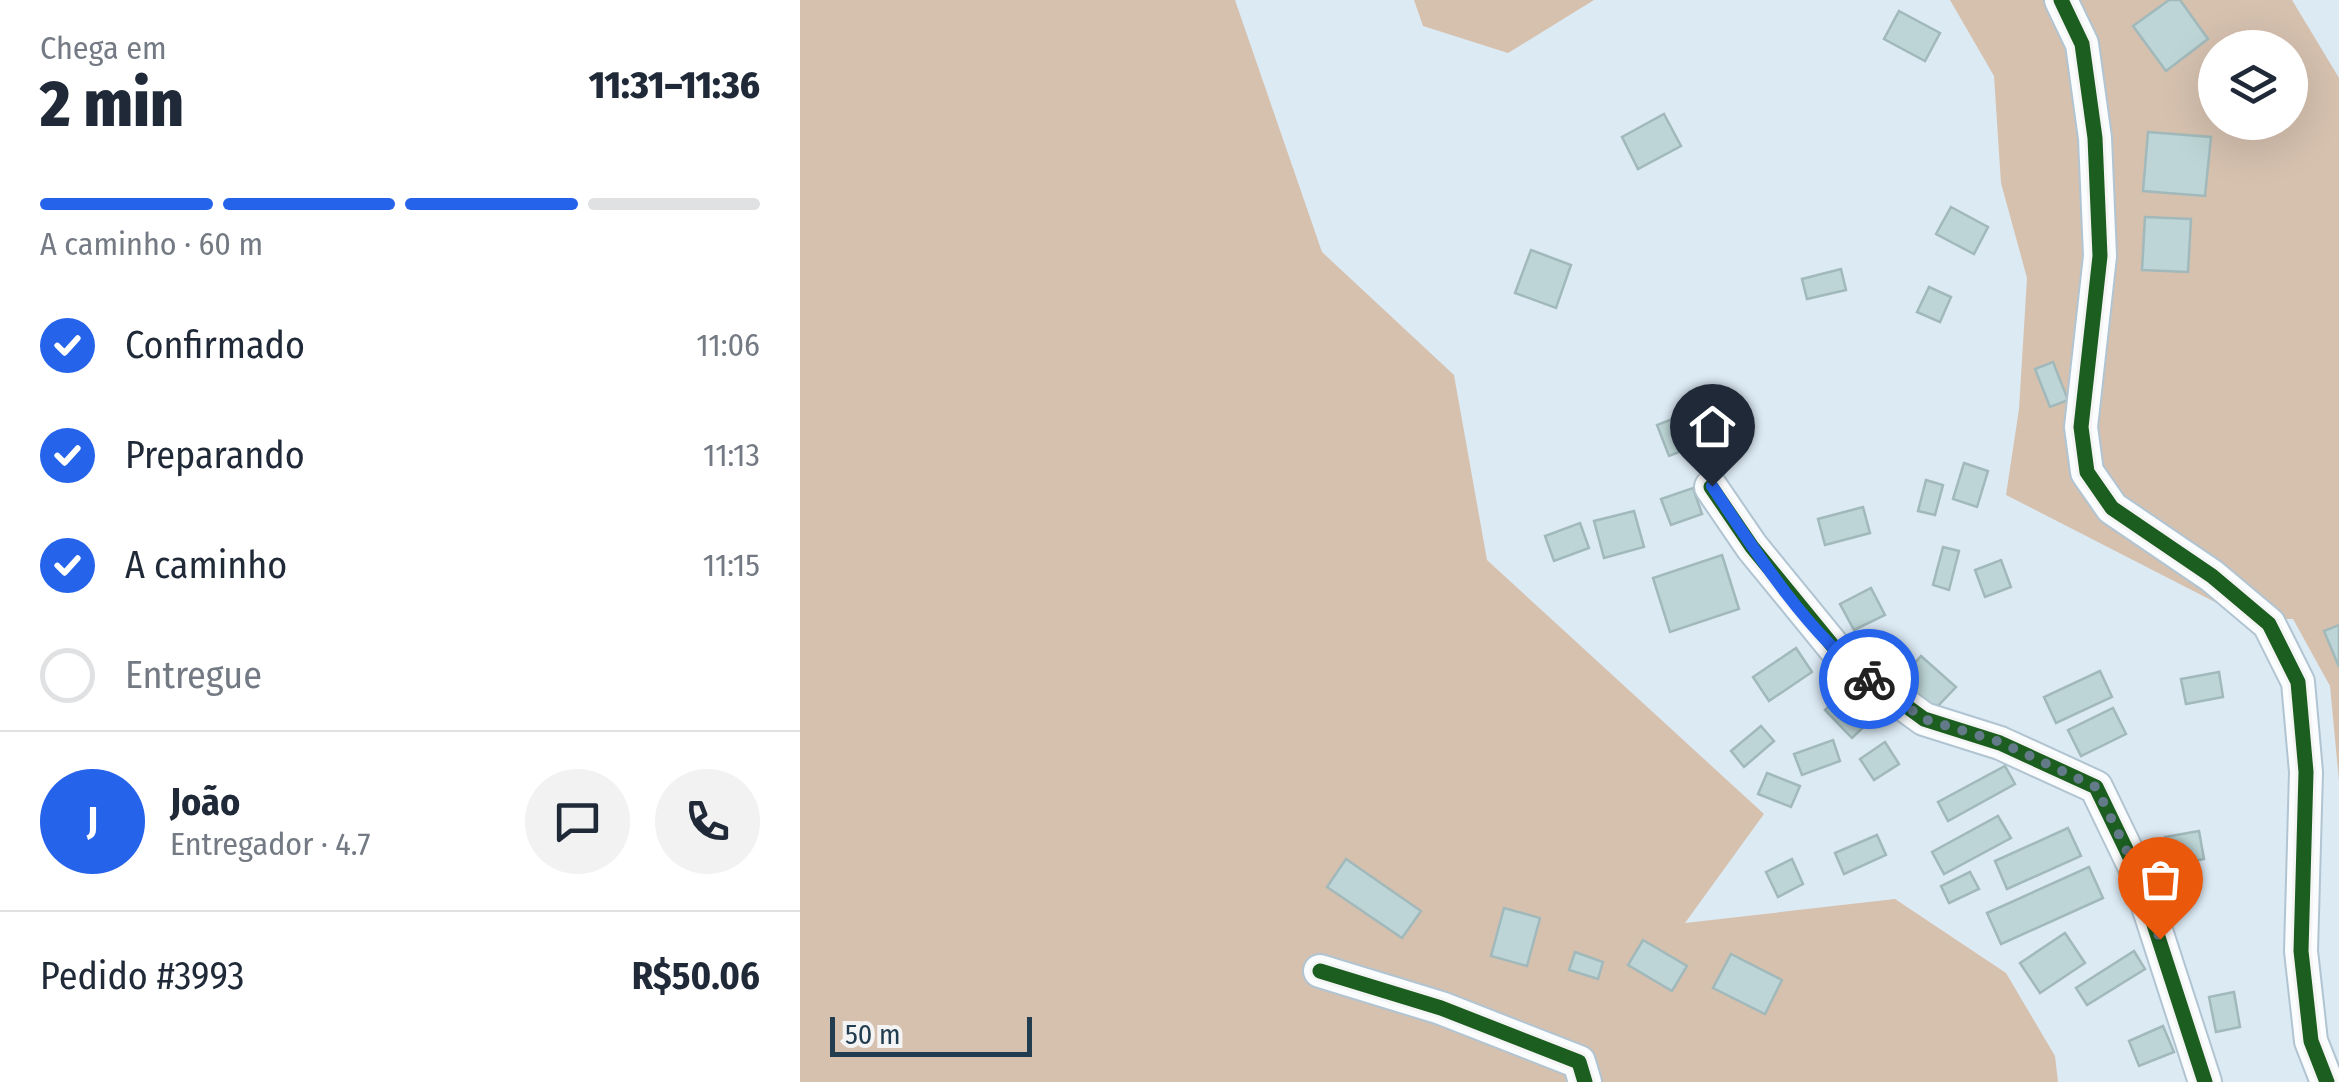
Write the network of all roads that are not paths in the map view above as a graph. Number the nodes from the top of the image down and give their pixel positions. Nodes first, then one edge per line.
1 (2062, 0) edge
2 (1712, 486) dead end
3 (1320, 970) dead end
4 (1584, 1082) edge
5 (2205, 1082) edge
6 (2327, 1082) edge

1 - 6 street
2 - 5 street
3 - 4 street

